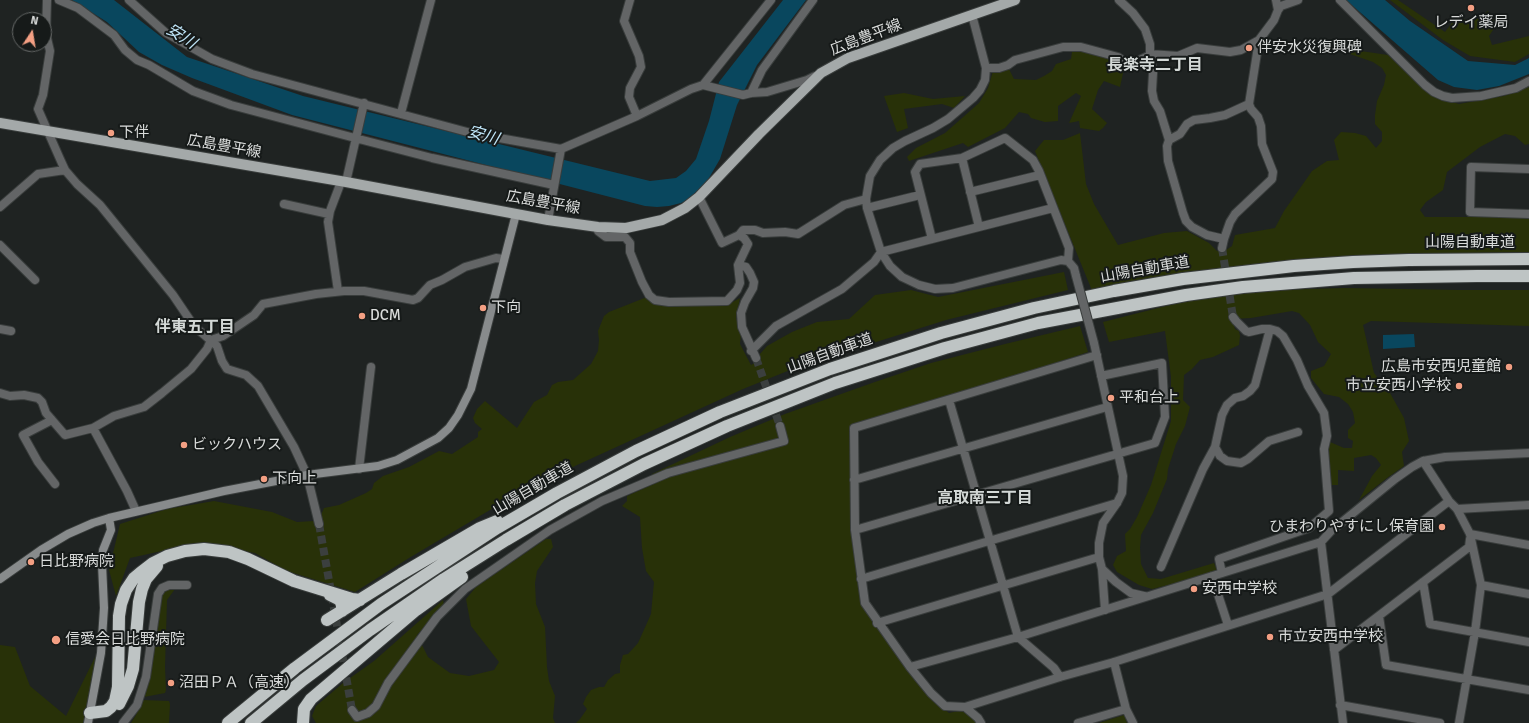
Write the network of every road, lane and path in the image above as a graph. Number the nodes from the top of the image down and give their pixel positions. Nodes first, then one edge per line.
1 (47, 0) edge
2 (59, 0) edge
3 (129, 0) edge
4 (431, 0) edge
5 (630, 0) edge
6 (771, 0) edge
7 (813, 0) edge
8 (1015, 0) edge
9 (1119, 0) edge
10 (1276, 0) edge
11 (1298, 0) edge
12 (1340, 0) edge
13 (1278, 10) junction
14 (972, 15) junction
15 (1259, 40) junction
16 (1150, 54) junction
17 (986, 68) junction
18 (821, 73) junction
19 (1529, 82) edge
20 (703, 84) junction
21 (747, 94) junction
22 (1250, 104) junction
23 (364, 105) junction
24 (401, 113) junction
25 (637, 116) junction
26 (0, 123) edge
27 (46, 131) junction
28 (356, 136) junction
29 (1169, 140) junction
30 (561, 151) junction
31 (962, 158) junction
32 (1529, 169) edge
33 (65, 170) junction
34 (1040, 175) junction
35 (344, 182) junction
36 (555, 183) junction
37 (970, 192) junction
38 (920, 195) junction
39 (699, 197) junction
40 (866, 198) junction
41 (284, 204) dead end
42 (0, 207) edge
43 (866, 208) junction
44 (1052, 208) junction
45 (329, 214) junction
46 (516, 214) junction
47 (1529, 214) edge
48 (548, 220) junction
49 (979, 227) junction
50 (598, 228) junction
51 (739, 235) junction
52 (932, 239) junction
53 (1224, 239) junction
54 (0, 245) edge
55 (1222, 248) tunnel mouth
56 (881, 252) junction
57 (503, 259) junction
58 (1529, 259) edge
59 (1068, 261) junction
60 (738, 265) junction
61 (1529, 276) edge
62 (35, 280) dead end
63 (338, 291) junction
64 (1233, 317) tunnel mouth
65 (0, 329) edge
66 (1270, 329) junction
67 (11, 331) dead end
68 (211, 340) junction
69 (1097, 355) junction
70 (370, 367) dead end
71 (1101, 376) junction
72 (0, 393) edge
73 (949, 400) junction
74 (1107, 407) junction
75 (52, 420) junction
76 (780, 426) tunnel mouth
77 (93, 428) junction
78 (1298, 432) dead end
79 (1215, 447) junction
80 (963, 449) junction
81 (1529, 453) edge
82 (1118, 454) junction
83 (1423, 461) junction
84 (359, 469) junction
85 (307, 476) junction
86 (854, 480) junction
87 (55, 484) dead end
88 (557, 493) junction
89 (977, 495) junction
90 (1449, 501) junction
91 (1117, 502) junction
92 (565, 505) junction
93 (1529, 505) edge
94 (1457, 509) junction
95 (136, 511) junction
96 (109, 518) junction
97 (319, 524) tunnel mouth
98 (855, 530) junction
99 (1470, 534) junction
100 (990, 540) junction
101 (1321, 542) junction
102 (1529, 545) edge
103 (1099, 557) junction
104 (1161, 567) dead end
105 (1102, 569) junction
106 (1222, 573) junction
107 (1212, 576) junction
108 (0, 579) edge
109 (861, 579) junction
110 (1423, 582) junction
111 (186, 585) dead end
112 (1003, 585) junction
113 (1481, 585) junction
114 (1328, 594) junction
115 (1529, 594) edge
116 (1144, 596) junction
117 (360, 600) junction
118 (1105, 610) junction
119 (342, 611) junction
120 (1379, 616) junction
121 (327, 620) dead end
122 (877, 623) junction
123 (1228, 625) junction
124 (1475, 632) junction
125 (1018, 637) junction
126 (1529, 642) edge
127 (1334, 650) junction
128 (1114, 662) junction
129 (910, 667) junction
130 (1060, 677) junction
131 (1468, 680) junction
132 (1529, 690) edge
133 (1340, 705) junction
134 (965, 707) junction
135 (1126, 709) junction
136 (352, 710) dead end
137 (89, 718) edge
138 (123, 723) edge
139 (228, 723) edge
140 (251, 723) edge
141 (304, 723) edge
142 (981, 723) edge
143 (1078, 723) edge
144 (1133, 723) edge
145 (1343, 723) edge
146 (1440, 723) edge
147 (1459, 723) edge

1 - 27 street
2 - 28 street
3 - 23 street
4 - 24 street
5 - 25 street
6 - 20 street
7 - 21 street
8 - 14 main road, 広島豊平線
9 - 16 street
10 - 13 street
11 - 13 street
12 - 19 street
13 - 15 street
14 - 17 street
14 - 18 main road, 広島豊平線
15 - 16 street
15 - 22 street
16 - 17 street
16 - 29 street
17 - 40 street
18 - 21 street
18 - 39 main road, 広島豊平線
20 - 21 street
20 - 25 street
22 - 29 street
22 - 53 street
23 - 24 street
23 - 28 street
24 - 30 street
25 - 30 street
26 - 27 main road, 広島豊平線
27 - 33 street
27 - 35 main road, 広島豊平線
28 - 35 street
28 - 36 street
29 - 53 street
30 - 36 street
31 - 34 street
31 - 37 street
31 - 38 street
32 - 47 street
33 - 42 street
33 - 68 street
34 - 37 street
34 - 44 street
35 - 45 street
35 - 46 main road, 広島豊平線
36 - 48 street
37 - 49 street
38 - 43 street
38 - 52 street
39 - 50 main road, 広島豊平線
39 - 51 street
40 - 43 street
40 - 51 street
41 - 45 street
43 - 56 street
44 - 49 street
44 - 59 street
45 - 63 street
46 - 48 main road, 広島豊平線
46 - 57 street
48 - 50 main road, 広島豊平線
49 - 52 street
50 - 60 street
51 - 60 street
52 - 56 street
53 - 55 street
54 - 62 street
56 - 59 street
56 - 60 street
57 - 63 street
57 - 84 street
58 - 88 highway, 山陽自動車道
59 - 69 street, bridge
61 - 92 highway, 山陽自動車道
63 - 68 street
64 - 66 street
65 - 67 street
66 - 79 street
66 - 106 street
68 - 77 street
68 - 85 street
69 - 71 street
69 - 73 street
70 - 84 street
71 - 74 street
71 - 82 street
72 - 75 street
73 - 80 street
73 - 86 street
74 - 80 street
74 - 82 street
75 - 77 street
75 - 87 street
76 - 136 street
77 - 95 street
78 - 79 street
79 - 104 street
80 - 86 street
80 - 89 street
81 - 83 street
82 - 89 street
82 - 91 street
83 - 90 street
83 - 101 street
84 - 85 street
85 - 95 street
85 - 97 street
86 - 98 street
88 - 117 highway
88 - 139 highway, 山陽自動車道
89 - 98 street
89 - 100 street
90 - 94 street
90 - 114 street
91 - 100 street
91 - 103 street
92 - 140 highway, 山陽自動車道
92 - 141 highway
93 - 94 street
94 - 99 street
95 - 96 street
96 - 108 street
96 - 137 street
98 - 109 street
99 - 102 street
99 - 110 street
99 - 113 street
100 - 109 street
100 - 112 street
101 - 106 street
101 - 114 street
103 - 105 street
103 - 112 street
105 - 116 street
105 - 118 street
106 - 107 street
107 - 116 street
107 - 123 street
109 - 122 street
110 - 120 street
110 - 124 street
111 - 138 street
112 - 122 street
112 - 125 street
113 - 115 street
113 - 124 street
114 - 123 street
114 - 127 street
116 - 118 street
117 - 119 highway
117 - 137 highway
118 - 125 street
119 - 121 highway
119 - 137 highway
120 - 127 street
120 - 131 street
122 - 129 street
123 - 128 street
124 - 126 street
124 - 131 street
125 - 129 street
125 - 130 street
127 - 133 street
128 - 130 street
128 - 135 street
129 - 134 street
130 - 134 street
131 - 132 street
131 - 147 street
133 - 145 street
133 - 146 street
134 - 142 street
135 - 143 street
135 - 144 street

